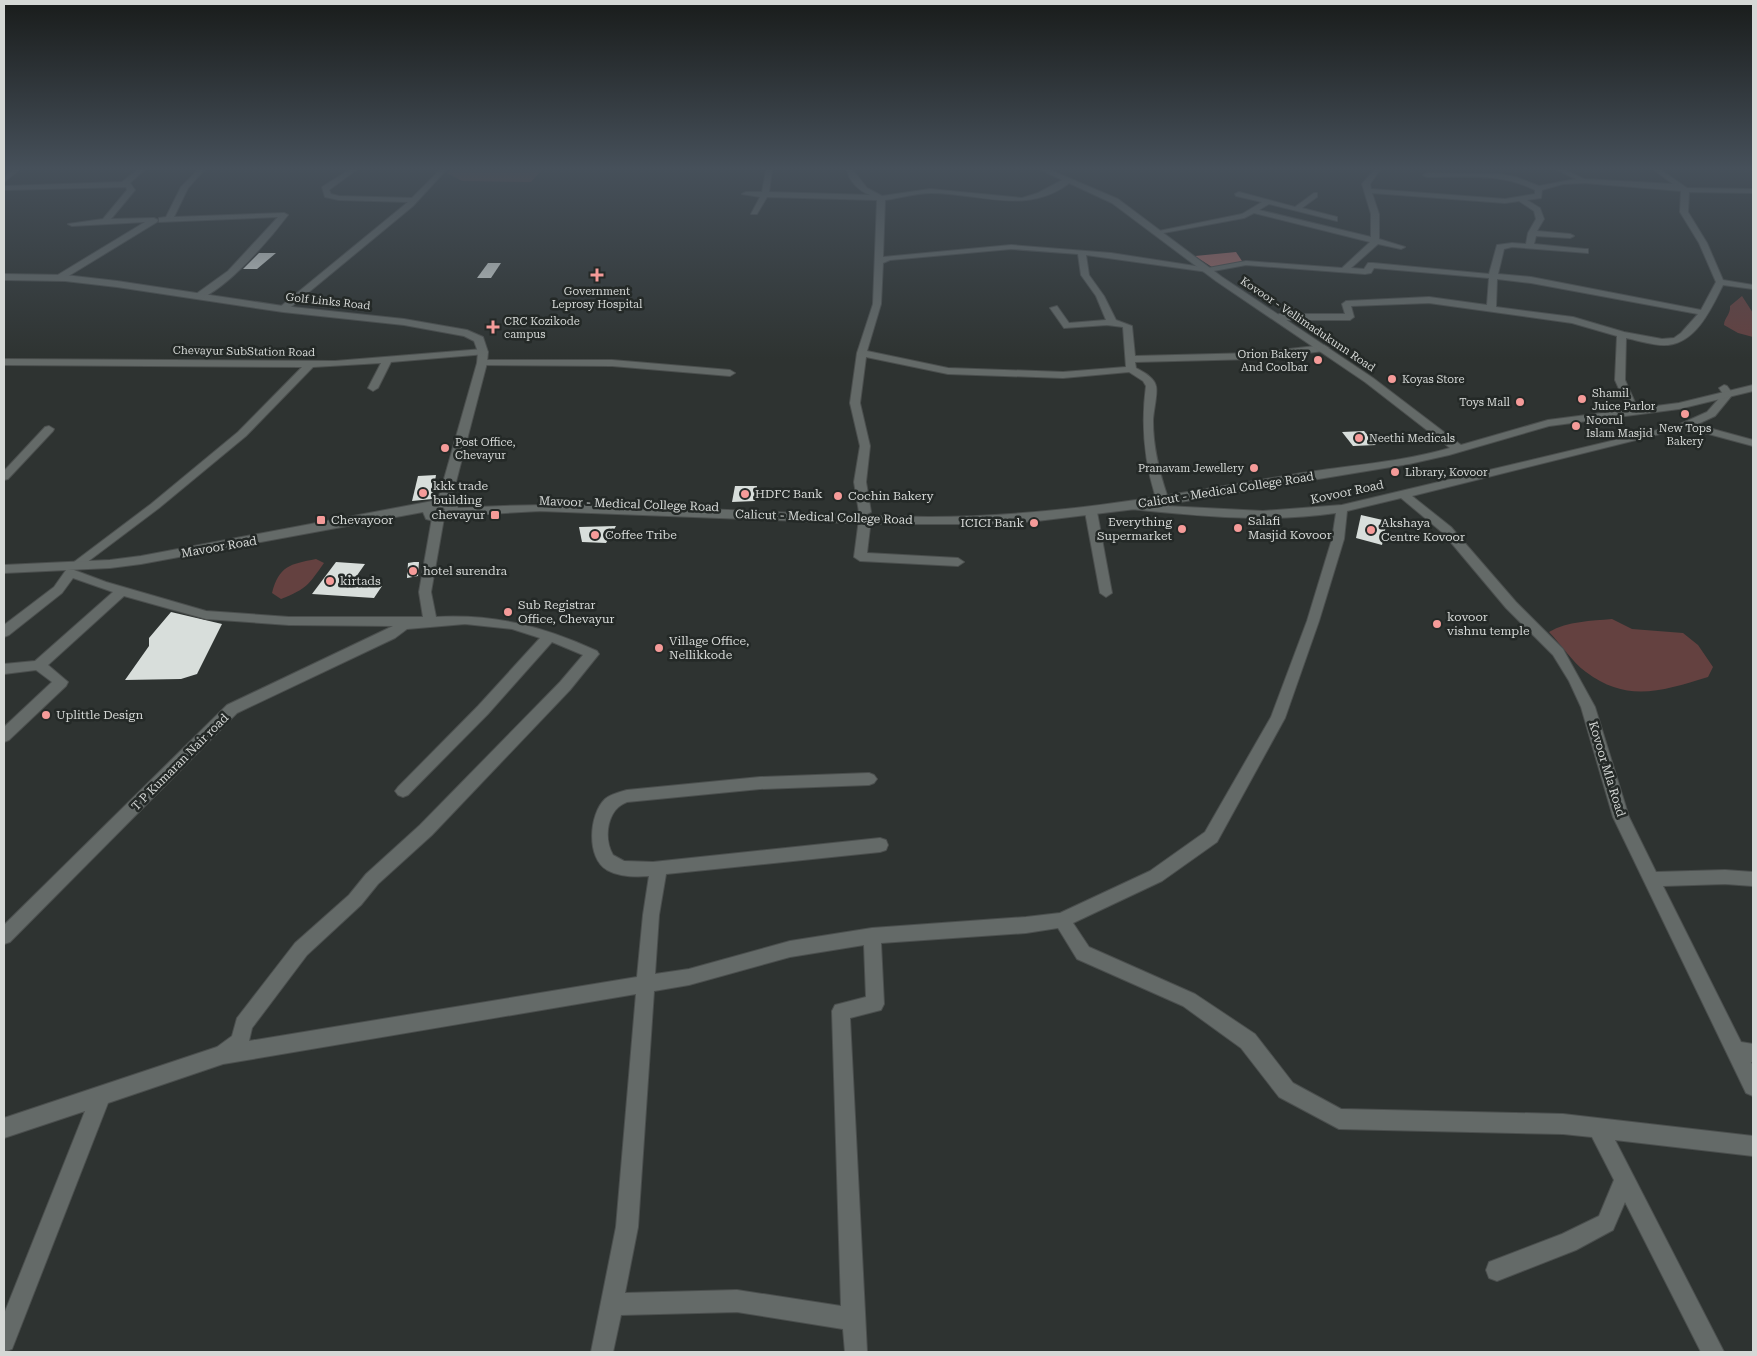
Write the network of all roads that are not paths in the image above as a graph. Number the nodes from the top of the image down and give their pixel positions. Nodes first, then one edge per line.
1 (132, 233) edge
2 (270, 233) edge
3 (374, 233) edge
4 (879, 233) edge
5 (1160, 233) edge
6 (1340, 233) edge
7 (1375, 233) edge
8 (1532, 233) edge
9 (1536, 233) edge
10 (1696, 233) edge
11 (1570, 236) dead end
12 (1375, 242) junction
13 (1530, 246) junction
14 (1401, 247) dead end
15 (1585, 250) dead end
16 (1082, 252) junction
17 (877, 263) junction
18 (1208, 270) junction
19 (1343, 271) junction
20 (1493, 276) junction
21 (4, 277) edge
22 (59, 278) junction
23 (1720, 282) junction
24 (1753, 287) edge
25 (199, 296) junction
26 (1054, 308) dead end
27 (283, 309) junction
28 (1491, 309) junction
29 (1704, 313) junction
30 (1279, 317) junction
31 (1112, 322) junction
32 (1622, 334) junction
33 (1324, 348) junction
34 (483, 352) junction
35 (862, 352) junction
36 (387, 361) junction
37 (4, 362) edge
38 (482, 363) junction
39 (310, 364) junction
40 (1131, 364) junction
41 (730, 373) dead end
42 (1753, 382) edge
43 (373, 388) dead end
44 (1753, 388) edge
45 (1726, 391) junction
46 (1632, 406) junction
47 (1692, 422) junction
48 (49, 429) dead end
49 (1496, 434) junction
50 (1753, 442) edge
51 (1455, 446) junction
52 (4, 477) edge
53 (1161, 494) junction
54 (1403, 494) junction
55 (1114, 504) junction
56 (1131, 506) junction
57 (1342, 509) junction
58 (441, 510) junction
59 (1091, 512) junction
60 (865, 516) junction
61 (958, 562) dead end
62 (4, 569) edge
63 (74, 569) junction
64 (4, 575) edge
65 (123, 590) junction
66 (1106, 593) dead end
67 (430, 622) junction
68 (4, 632) edge
69 (549, 636) junction
70 (39, 665) junction
71 (4, 669) edge
72 (4, 736) edge
73 (869, 780) dead end
74 (403, 791) dead end
75 (880, 845) dead end
76 (659, 868) junction
77 (1652, 879) junction
78 (1753, 879) edge
79 (1062, 920) junction
80 (4, 936) edge
81 (872, 936) junction
82 (646, 983) junction
83 (1744, 1052) edge
84 (223, 1055) junction
85 (1753, 1086) edge
86 (101, 1096) junction
87 (4, 1128) edge
88 (1598, 1128) junction
89 (1753, 1146) edge
90 (1624, 1179) junction
91 (1496, 1270) dead end
92 (611, 1304) junction
93 (852, 1319) junction
94 (4, 1341) edge
95 (602, 1352) edge
96 (856, 1352) edge
97 (1713, 1352) edge

1 - 22 street
2 - 25 street
3 - 27 street
4 - 17 street
5 - 18 main road, Kovoor - Vellimadukunn Road
6 - 12 street
7 - 12 street
8 - 13 street
9 - 11 street
10 - 23 street
12 - 14 street
12 - 19 street
13 - 15 street
13 - 20 street
16 - 17 street
16 - 18 street
16 - 31 street
17 - 35 street
18 - 19 street
18 - 30 main road, Kovoor - Vellimadukunn Road
19 - 20 street
20 - 28 street
20 - 29 street
21 - 22 main road, Golf Links Road
22 - 25 main road, Golf Links Road
23 - 24 street
23 - 29 street
25 - 27 main road, Golf Links Road
26 - 31 street
27 - 34 main road, Golf Links Road
28 - 30 street
28 - 32 street
29 - 32 street
30 - 33 main road, Kovoor - Vellimadukunn Road
31 - 40 street
32 - 46 street
33 - 40 street
33 - 51 main road, Kovoor - Vellimadukunn Road
34 - 36 street, Chevayur SubStation Road
34 - 38 main road
35 - 40 street
35 - 60 street
36 - 39 street, Chevayur SubStation Road
36 - 43 street
37 - 39 street, Chevayur SubStation Road
38 - 41 street
38 - 58 main road
39 - 63 street
40 - 53 street
42 - 45 main road
44 - 45 main road, Calicut - Medical College Road
45 - 46 main road
45 - 47 street, Kovoor Road
45 - 49 main road, Calicut - Medical College Road
46 - 49 main road
47 - 50 street
47 - 54 street, Kovoor Road
48 - 52 street
49 - 51 main road, Calicut - Medical College Road
51 - 53 main road
51 - 56 main road, Calicut - Medical College Road
53 - 55 main road
54 - 57 street, Kovoor Road
54 - 77 street, Kovoor Mla Road
55 - 56 main road, Calicut - Medical College Road
55 - 59 main road, Calicut - Medical College Road
55 - 60 main road
56 - 57 street, Kovoor Road
57 - 79 street
58 - 60 main road, Calicut - Medical College Road
58 - 63 main road, Mavoor Road
58 - 67 street
59 - 60 main road, Calicut - Medical College Road
59 - 66 street
60 - 61 street
62 - 63 main road, Mavoor Road
63 - 64 main road, Mavoor Road
63 - 65 street
63 - 68 street
65 - 67 street
65 - 70 street
67 - 69 street
67 - 80 street, T P Kumaran Nair road
69 - 74 street
69 - 84 street
70 - 71 street
70 - 72 street
73 - 76 street
75 - 76 street
76 - 82 street
77 - 78 street
77 - 83 street, Kovoor Mla Road
79 - 81 street
79 - 88 street
81 - 82 street
81 - 93 street
82 - 84 street
82 - 92 street
83 - 85 street, Kovoor Mla Road
84 - 86 street
86 - 87 street
86 - 94 street
88 - 89 street
88 - 90 street
90 - 91 street
90 - 97 street
92 - 93 street
92 - 95 street
93 - 96 street

